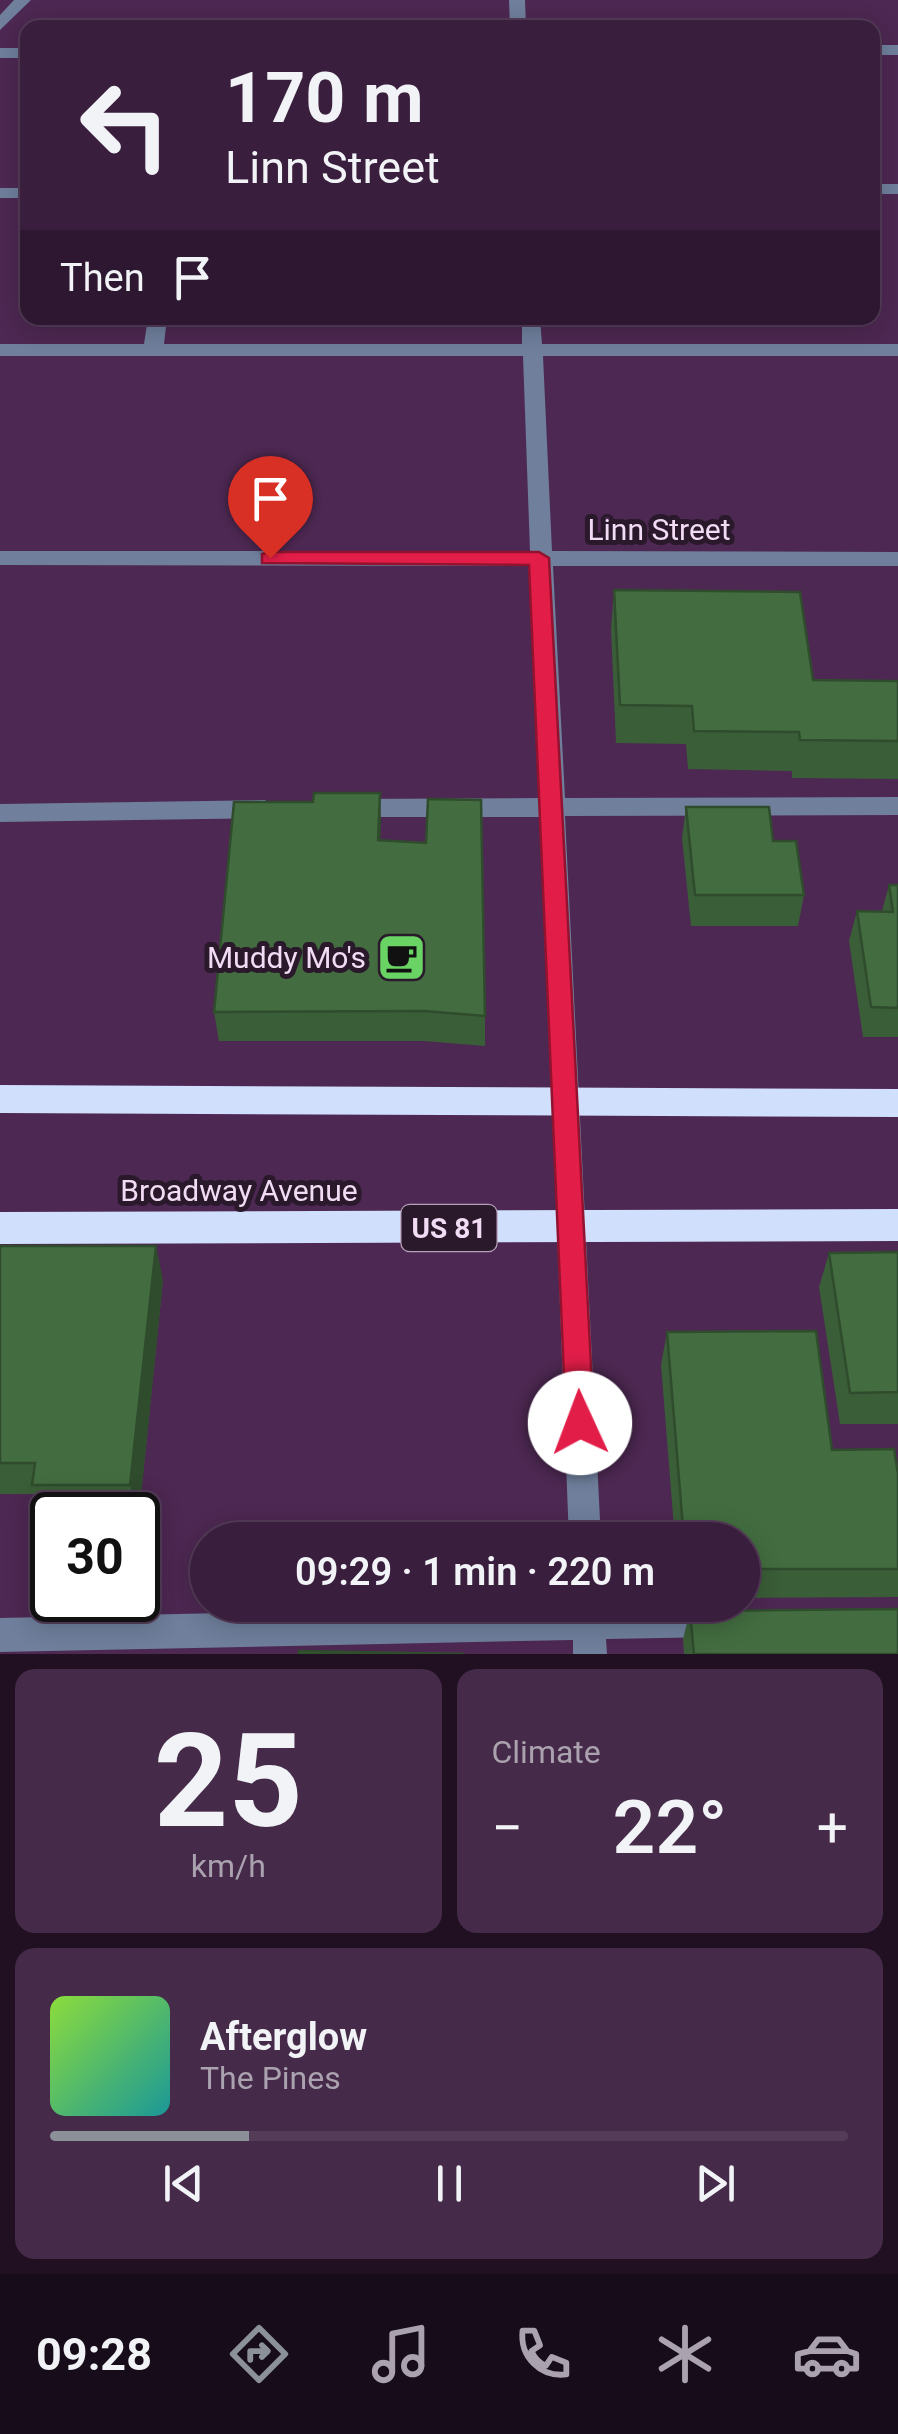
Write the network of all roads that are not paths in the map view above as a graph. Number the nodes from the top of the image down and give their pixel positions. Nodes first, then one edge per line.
1 (23, 0) edge
2 (0, 25) edge
3 (156, 325) edge
4 (531, 325) edge
5 (0, 350) edge
6 (898, 350) edge
7 (532, 351) junction
8 (152, 352) junction
9 (0, 558) edge
10 (539, 558) junction
11 (898, 559) edge
12 (554, 805) junction
13 (898, 806) edge
14 (0, 813) edge
15 (0, 1100) edge
16 (564, 1102) junction
17 (898, 1103) edge
18 (898, 1225) edge
19 (0, 1228) edge
20 (572, 1229) junction
21 (584, 1522) edge
22 (692, 1622) edge
23 (589, 1626) edge
24 (0, 1635) edge

1 - 2 street
3 - 8 street
4 - 7 street
5 - 8 street
6 - 7 street
7 - 8 street
7 - 10 street
9 - 10 street, Linn Street
10 - 11 street, Linn Street
10 - 12 street
12 - 13 street
12 - 14 street
12 - 16 street
15 - 16 highway
16 - 17 highway
16 - 20 street
18 - 20 highway, Broadway Avenue / US 81
19 - 20 highway, Broadway Avenue / US 81
20 - 21 street
22 - 23 street
23 - 24 street

